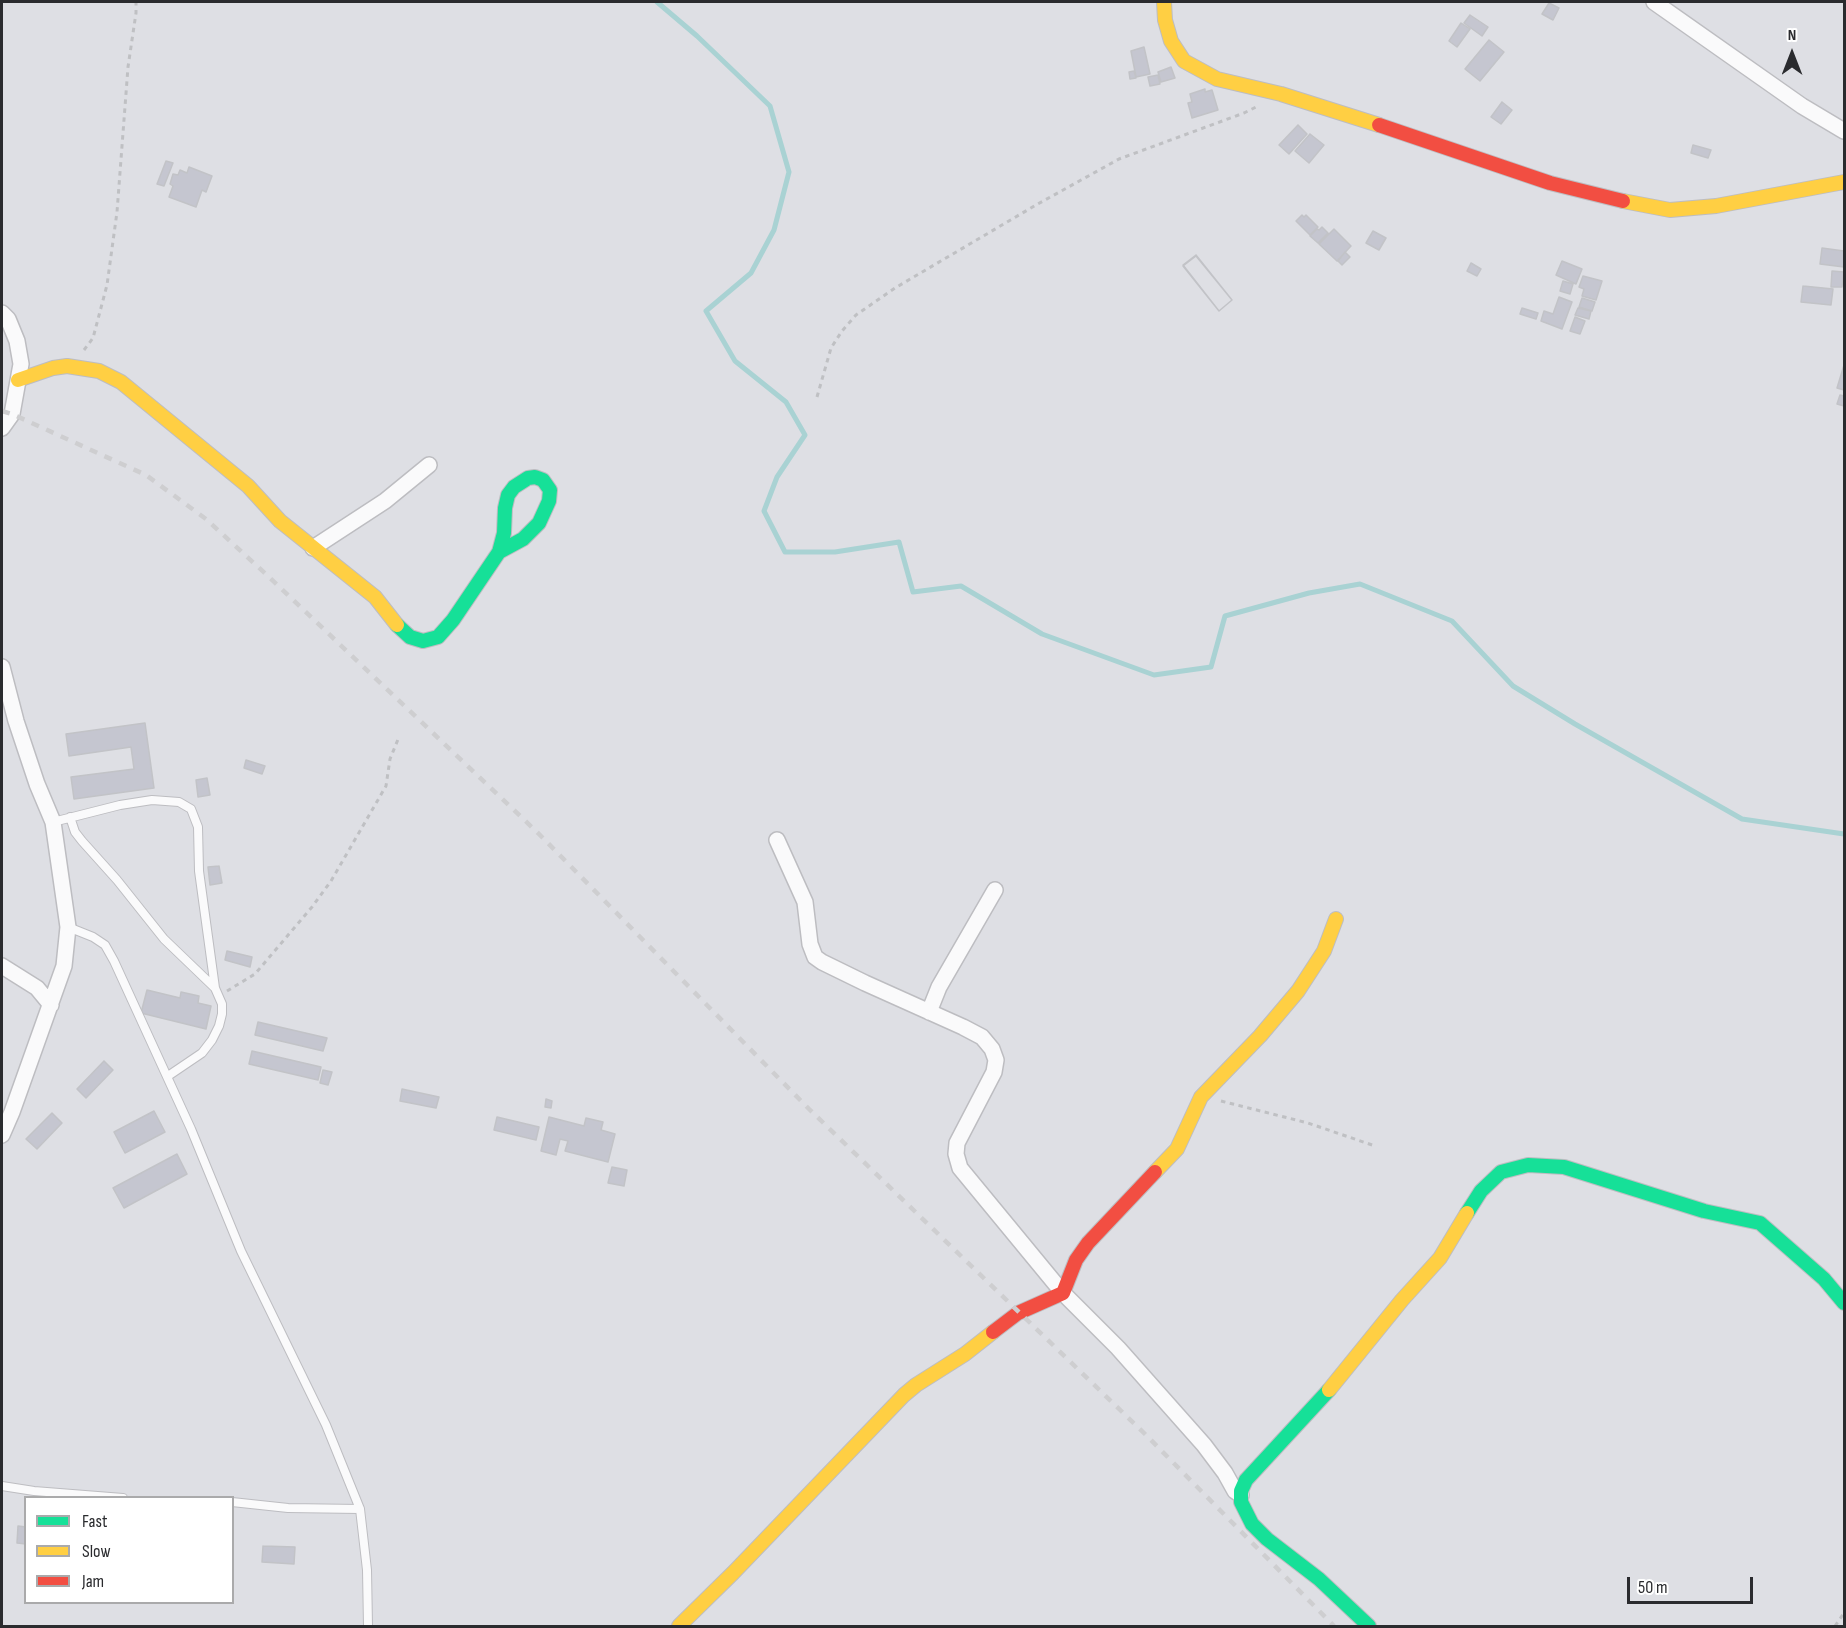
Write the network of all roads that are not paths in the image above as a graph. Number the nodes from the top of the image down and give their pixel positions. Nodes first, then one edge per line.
1 (1164, 2) edge
2 (1654, 2) edge
3 (1845, 131) edge
4 (1845, 182) edge
5 (2, 313) edge
6 (18, 380) junction
7 (2, 428) edge
8 (429, 465) dead end
9 (313, 548) junction
10 (499, 552) junction
11 (2, 667) edge
12 (70, 818) junction
13 (53, 822) junction
14 (777, 840) dead end
15 (995, 890) dead end
16 (1336, 919) dead end
17 (68, 927) junction
18 (2, 966) edge
19 (215, 988) junction
20 (51, 1005) junction
21 (929, 1012) junction
22 (168, 1076) junction
23 (2, 1135) edge
24 (1063, 1293) junction
25 (1845, 1303) edge
26 (2, 1485) edge
27 (1241, 1495) junction
28 (108, 1496) edge
29 (234, 1502) edge
30 (360, 1509) junction
31 (368, 1626) edge
32 (679, 1626) edge
33 (1369, 1626) edge

1 - 4 street
2 - 3 street
5 - 6 street
6 - 7 street
6 - 9 street
8 - 9 street
9 - 10 street
10 - 10 street
11 - 13 street
12 - 13 lane
12 - 19 lane
12 - 19 lane
13 - 17 street
14 - 21 street
15 - 21 street
16 - 24 street
17 - 20 street
17 - 22 lane
18 - 20 street
19 - 22 lane
20 - 23 street
21 - 24 street
22 - 30 lane
24 - 27 street
24 - 32 street
25 - 27 street
26 - 28 lane
27 - 33 street
29 - 30 lane
30 - 31 lane

